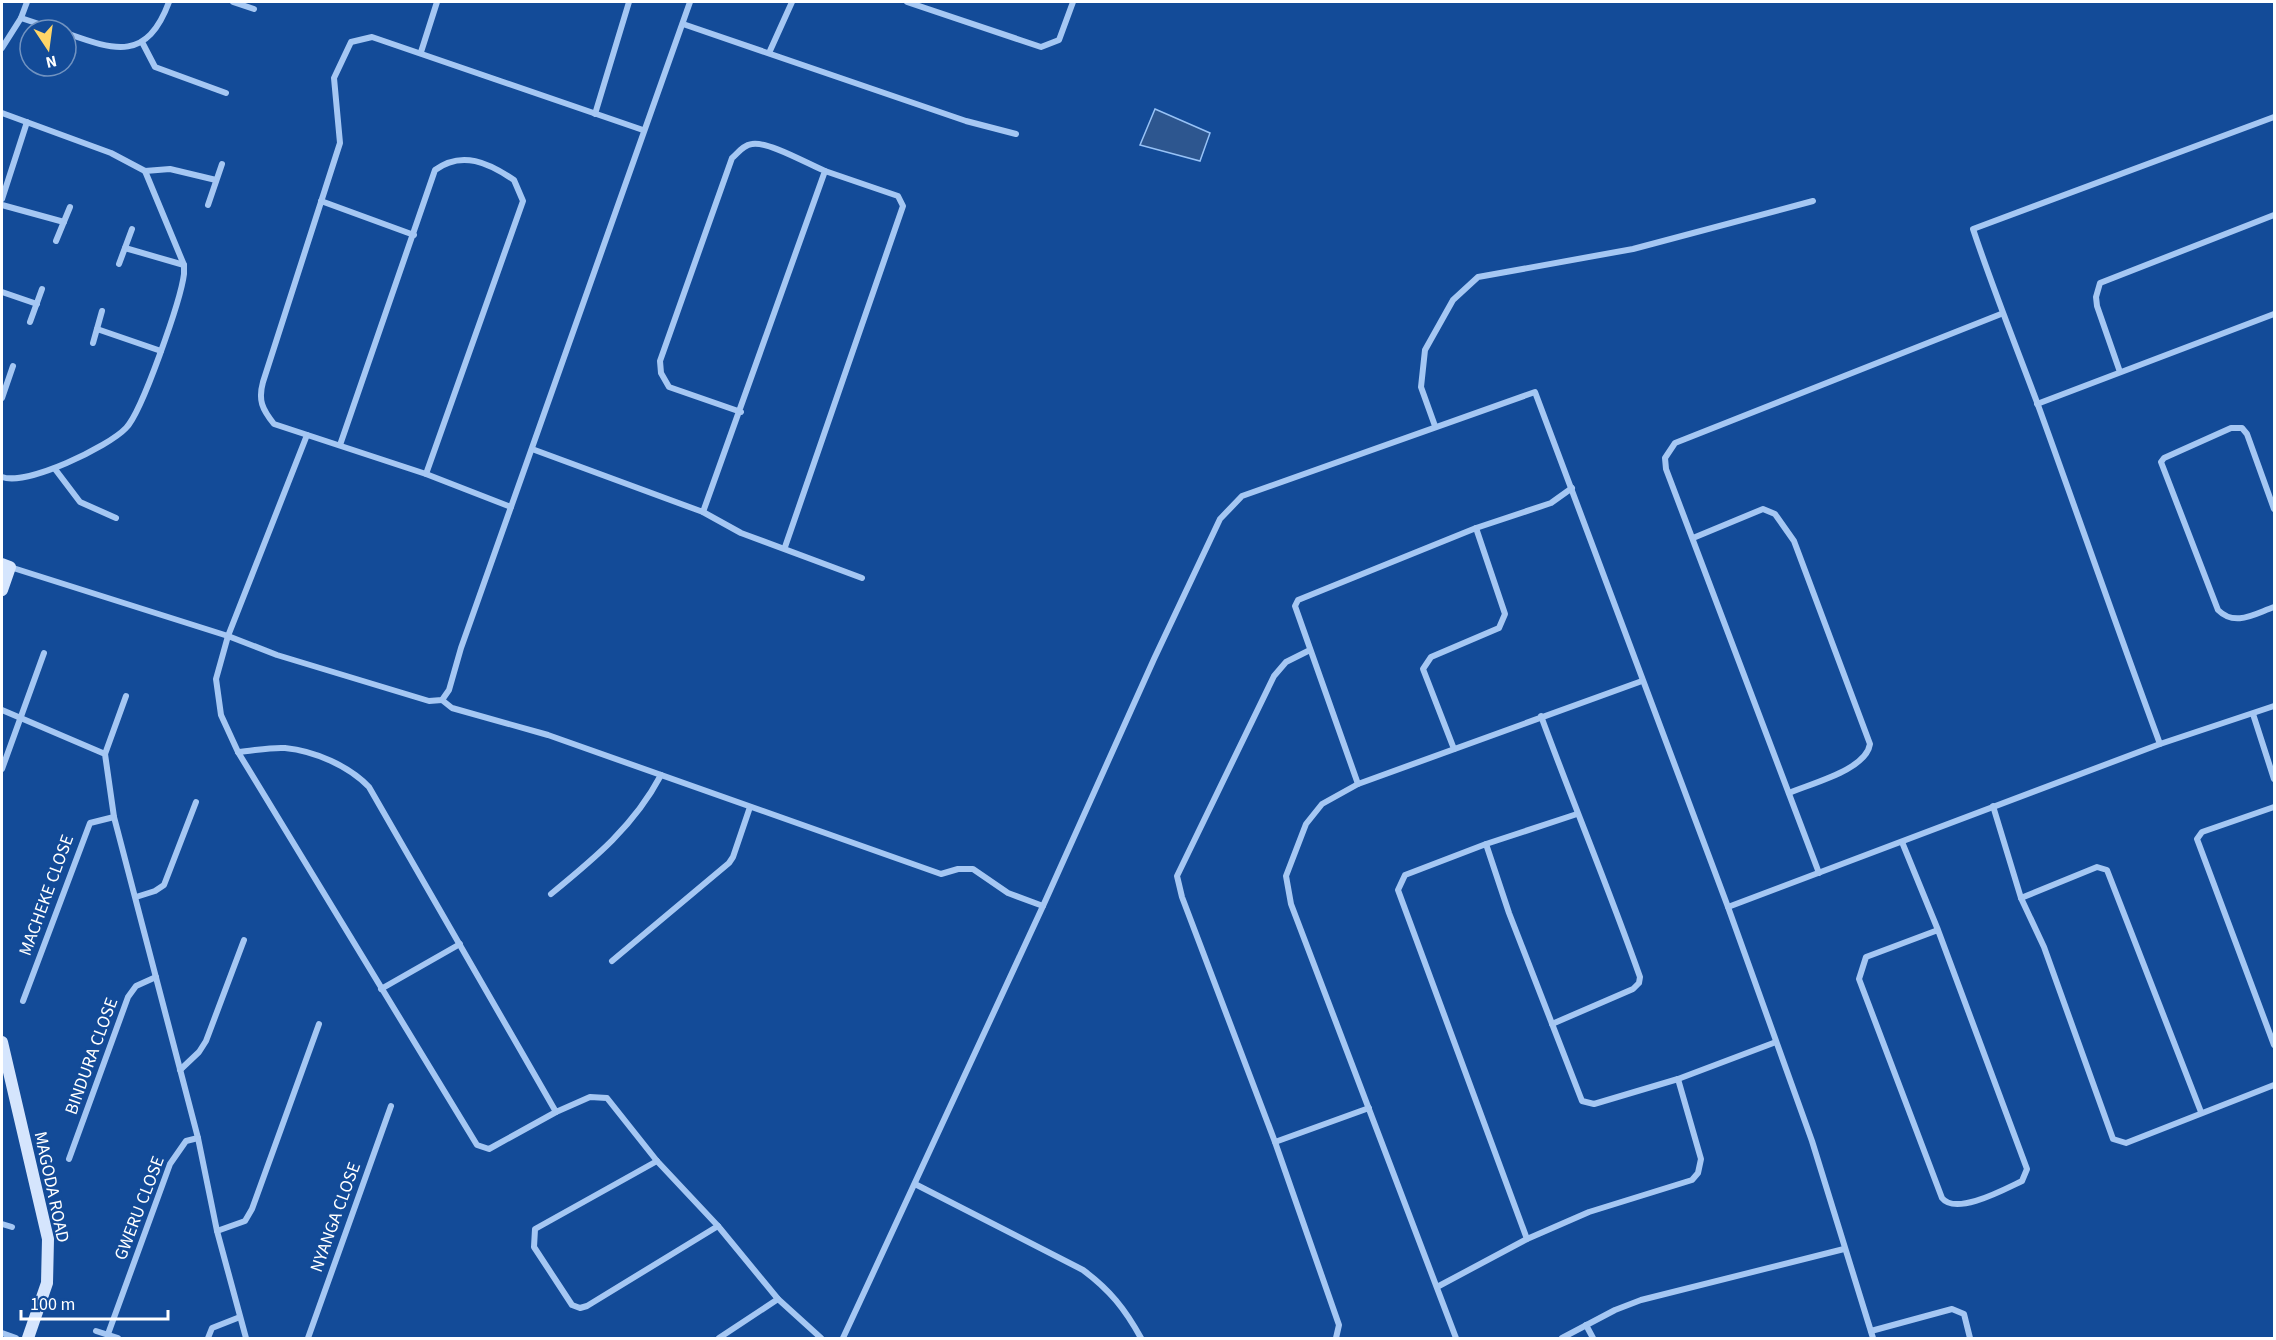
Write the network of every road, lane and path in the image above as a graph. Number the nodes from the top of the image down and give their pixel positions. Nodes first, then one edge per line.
1 (27, 2) edge
2 (169, 2) edge
3 (233, 2) edge
4 (437, 2) edge
5 (629, 2) edge
6 (690, 2) edge
7 (792, 2) edge
8 (907, 2) edge
9 (1073, 2) edge
10 (254, 9) dead end
11 (21, 18) edge
12 (18, 23) edge
13 (683, 24) junction
14 (78, 37) edge
15 (142, 42) junction
16 (2, 48) edge
17 (421, 51) junction
18 (769, 53) junction
19 (225, 93) dead end
20 (2, 113) edge
21 (595, 114) junction
22 (2274, 117) edge
23 (27, 123) junction
24 (643, 130) junction
25 (1016, 134) dead end
26 (222, 164) dead end
27 (145, 171) junction
28 (825, 171) junction
29 (216, 180) junction
30 (2, 199) edge
31 (321, 201) junction
32 (1813, 201) dead end
33 (2, 205) edge
34 (208, 205) dead end
35 (70, 207) dead end
36 (2274, 215) edge
37 (64, 222) junction
38 (132, 229) dead end
39 (414, 235) junction
40 (56, 242) dead end
41 (125, 248) junction
42 (118, 264) dead end
43 (184, 266) junction
44 (42, 290) dead end
45 (2, 292) edge
46 (37, 304) junction
47 (102, 311) dead end
48 (2001, 314) junction
49 (2274, 314) edge
50 (30, 322) dead end
51 (97, 329) junction
52 (93, 343) dead end
53 (161, 351) junction
54 (13, 366) dead end
55 (2120, 372) junction
56 (4, 385) edge
57 (2, 398) edge
58 (2037, 404) junction
59 (741, 412) junction
60 (1435, 426) junction
61 (307, 435) junction
62 (340, 445) junction
63 (532, 449) junction
64 (55, 469) junction
65 (426, 474) junction
66 (2, 477) edge
67 (1572, 488) junction
68 (511, 507) junction
69 (2274, 509) edge
70 (703, 512) junction
71 (116, 518) dead end
72 (1476, 528) junction
73 (1693, 538) junction
74 (785, 547) junction
75 (6, 565) edge
76 (862, 578) dead end
77 (2, 590) edge
78 (2274, 607) edge
79 (228, 636) junction
80 (1310, 650) junction
81 (44, 653) dead end
82 (1642, 681) junction
83 (126, 696) dead end
84 (442, 700) junction
85 (2274, 706) edge
86 (2, 710) edge
87 (2253, 714) junction
88 (21, 716) junction
89 (1540, 716) junction
90 (2160, 744) junction
91 (1454, 749) junction
92 (238, 752) junction
93 (105, 754) junction
94 (2, 769) edge
95 (661, 775) junction
96 (2274, 778) edge
97 (1358, 784) junction
98 (1789, 793) junction
99 (196, 802) dead end
100 (1993, 806) junction
101 (750, 807) junction
102 (2274, 807) edge
103 (1577, 814) junction
104 (114, 817) junction
105 (1902, 842) junction
106 (1486, 844) junction
107 (1820, 873) junction
108 (551, 894) dead end
109 (136, 897) junction
110 (2021, 898) junction
111 (1043, 906) junction
112 (1728, 907) junction
113 (1938, 930) junction
114 (244, 940) dead end
115 (460, 944) junction
116 (612, 962) dead end
117 (156, 977) junction
118 (381, 989) junction
119 (23, 1001) dead end
120 (319, 1024) dead end
121 (1552, 1024) junction
122 (2, 1042) edge
123 (1776, 1042) junction
124 (2274, 1045) edge
125 (180, 1070) junction
126 (1678, 1079) junction
127 (2274, 1085) edge
128 (391, 1106) dead end
129 (1369, 1108) junction
130 (556, 1112) junction
131 (2201, 1112) junction
132 (198, 1138) junction
133 (1275, 1142) junction
134 (69, 1159) dead end
135 (657, 1161) junction
136 (915, 1184) junction
137 (2, 1224) edge
138 (718, 1226) junction
139 (12, 1227) dead end
140 (217, 1231) junction
141 (1527, 1239) junction
142 (1844, 1249) junction
143 (1437, 1287) junction
144 (778, 1299) junction
145 (240, 1317) junction
146 (1586, 1325) junction
147 (96, 1331) dead end
148 (2, 1333) edge
149 (108, 1334) junction
150 (1872, 1335) edge
151 (16, 1338) edge
152 (28, 1338) edge
153 (118, 1338) edge
154 (208, 1338) edge
155 (246, 1338) edge
156 (308, 1338) edge
157 (719, 1338) edge
158 (821, 1338) edge
159 (843, 1338) edge
160 (1141, 1338) edge
161 (1336, 1338) edge
162 (1456, 1338) edge
163 (1562, 1338) edge
164 (1593, 1338) edge
165 (1970, 1338) edge

1 - 11 street
2 - 15 street
3 - 10 street
4 - 17 street
5 - 21 street
6 - 13 street
7 - 18 street
8 - 9 street
12 - 16 street
13 - 18 street
13 - 24 street
14 - 15 street
15 - 19 street
17 - 21 street
17 - 31 street
18 - 25 street
20 - 23 street
21 - 24 street
22 - 48 street
23 - 27 street
23 - 30 street
24 - 63 street
26 - 29 street
27 - 29 street
27 - 43 street
28 - 59 street
28 - 59 street
28 - 74 street
29 - 34 street
31 - 39 street
31 - 61 street
32 - 60 street
33 - 37 street
35 - 37 street
36 - 55 street
37 - 40 street
38 - 41 street
39 - 62 street
39 - 65 street
41 - 42 street
41 - 43 street
43 - 53 street
44 - 46 street
45 - 46 street
46 - 50 street
47 - 51 street
48 - 58 street
48 - 73 street
49 - 55 street
51 - 52 street
51 - 53 street
53 - 64 street
54 - 56 street
55 - 58 street
56 - 57 street
58 - 90 street
59 - 70 street
60 - 67 street
60 - 111 street
61 - 62 street
61 - 79 street
62 - 65 street
63 - 68 street
63 - 70 street
64 - 66 street
64 - 71 street
65 - 68 street
67 - 72 street
67 - 82 street
68 - 84 street
69 - 78 street
70 - 74 street
72 - 80 street
72 - 91 street
73 - 98 street
73 - 98 street
74 - 76 street
75 - 77 street
75 - 79 street
79 - 84 street
79 - 92 street
80 - 97 street
80 - 133 street
81 - 88 street
82 - 89 street
82 - 112 street
83 - 93 street
84 - 95 street
85 - 87 street
86 - 88 street
87 - 90 street
87 - 96 street
88 - 93 street
88 - 94 street
89 - 91 street
89 - 103 street
90 - 100 street
91 - 97 street
92 - 115 street
92 - 118 street
93 - 104 street
95 - 101 street
95 - 108 street
97 - 129 street
98 - 107 street
99 - 109 street
100 - 105 street
100 - 110 street
101 - 111 street
101 - 116 street
102 - 124 street
103 - 106 street
103 - 121 street
104 - 109 street
104 - 119 street, MACHEKE CLOSE
105 - 107 street
105 - 113 street
106 - 121 street
106 - 141 street
107 - 112 street
109 - 117 street
110 - 131 street
110 - 131 street
111 - 136 street
112 - 123 street
113 - 113 street
114 - 125 street
115 - 118 street
115 - 130 street
117 - 125 street
117 - 134 street, BINDURA CLOSE
118 - 130 street
120 - 140 street
121 - 126 street
122 - 152 street, MAGODA ROAD
123 - 126 street
123 - 142 street
125 - 132 street
126 - 141 street
127 - 131 street
128 - 156 street, NYANGA CLOSE
129 - 133 street
129 - 143 street
130 - 135 street
132 - 140 street
132 - 149 street, GWERU CLOSE
133 - 161 street
135 - 138 street
135 - 138 street
136 - 159 street
136 - 160 street
137 - 139 street
138 - 144 street
140 - 145 street
141 - 143 street
142 - 146 street
142 - 150 street
143 - 162 street
144 - 157 street
144 - 158 street
145 - 154 street
145 - 155 street
146 - 163 street
146 - 164 street
147 - 149 street
148 - 151 street
149 - 153 street
150 - 165 street

